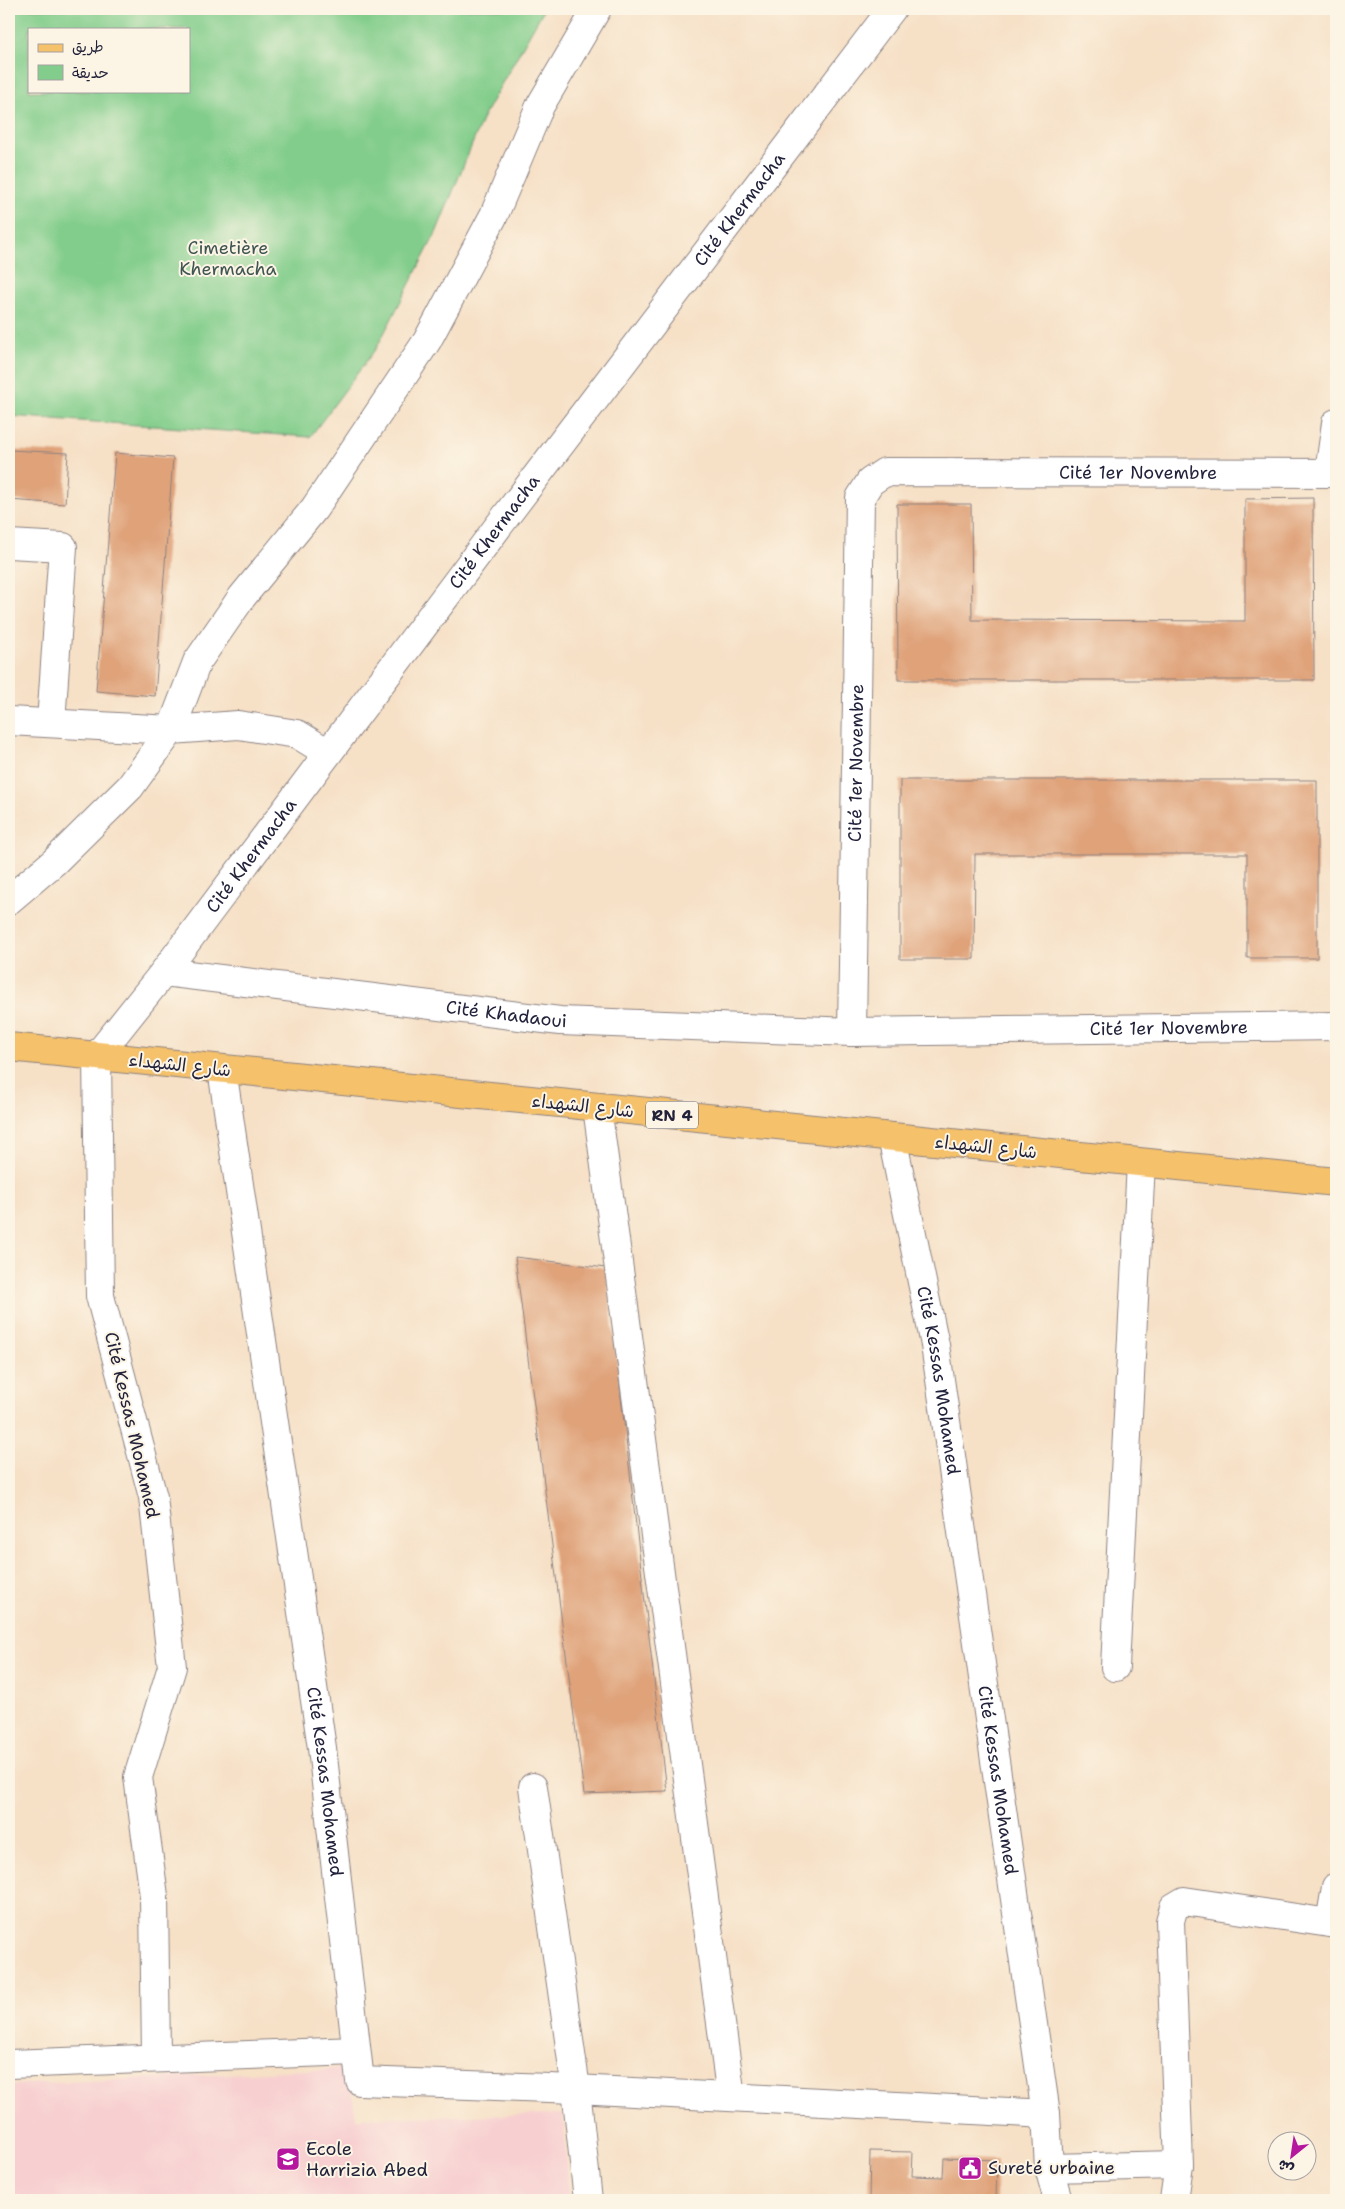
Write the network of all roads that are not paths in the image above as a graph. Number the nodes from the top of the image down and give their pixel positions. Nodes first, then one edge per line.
1 (597, 9) edge
2 (892, 9) edge
3 (1336, 423) edge
4 (1333, 473) edge
5 (9, 544) edge
6 (9, 721) edge
7 (51, 724) junction
8 (172, 730) junction
9 (328, 753) junction
10 (9, 900) edge
11 (164, 972) junction
12 (1336, 1026) edge
13 (852, 1032) junction
14 (9, 1047) edge
15 (97, 1056) junction
16 (222, 1069) junction
17 (597, 1107) junction
18 (892, 1137) junction
19 (1141, 1163) junction
20 (1336, 1182) edge
21 (1115, 1666) dead end
22 (533, 1787) dead end
23 (1336, 1887) edge
24 (1333, 1923) edge
25 (356, 2051) junction
26 (156, 2058) junction
27 (9, 2064) edge
28 (576, 2089) junction
29 (731, 2097) junction
30 (1046, 2114) junction
31 (1179, 2165) junction
32 (1049, 2168) junction
33 (588, 2200) edge
34 (1058, 2200) edge
35 (1174, 2200) edge

1 - 8 street
2 - 9 street, Cité Khermacha
3 - 4 street
4 - 13 street, Cité 1er Novembre
5 - 7 street
6 - 7 street
7 - 8 street
8 - 9 street
8 - 10 street
9 - 11 street, Cité Khermacha
11 - 13 street, Cité Khadaoui
11 - 15 street, Cité Khermacha
12 - 13 street, Cité 1er Novembre
14 - 15 main road, شارع الشهداء / RN 4
15 - 16 main road, شارع الشهداء / RN 4
15 - 26 street, Cité Kessas Mohamed
16 - 17 main road, شارع الشهداء / RN 4
16 - 25 street, Cité Kessas Mohamed
17 - 18 main road, شارع الشهداء / RN 4
17 - 29 street
18 - 19 main road, شارع الشهداء / RN 4
18 - 30 street, Cité Kessas Mohamed
19 - 20 main road, شارع الشهداء / RN 4
19 - 21 street
22 - 28 street
23 - 24 street
24 - 31 street
25 - 26 street
25 - 28 street, Cité Kessas Mohamed
26 - 27 street
28 - 29 street, Cité Kessas Mohamed
28 - 33 street
29 - 30 street, Cité Kessas Mohamed
30 - 32 street
31 - 32 street
31 - 35 street
32 - 34 street

